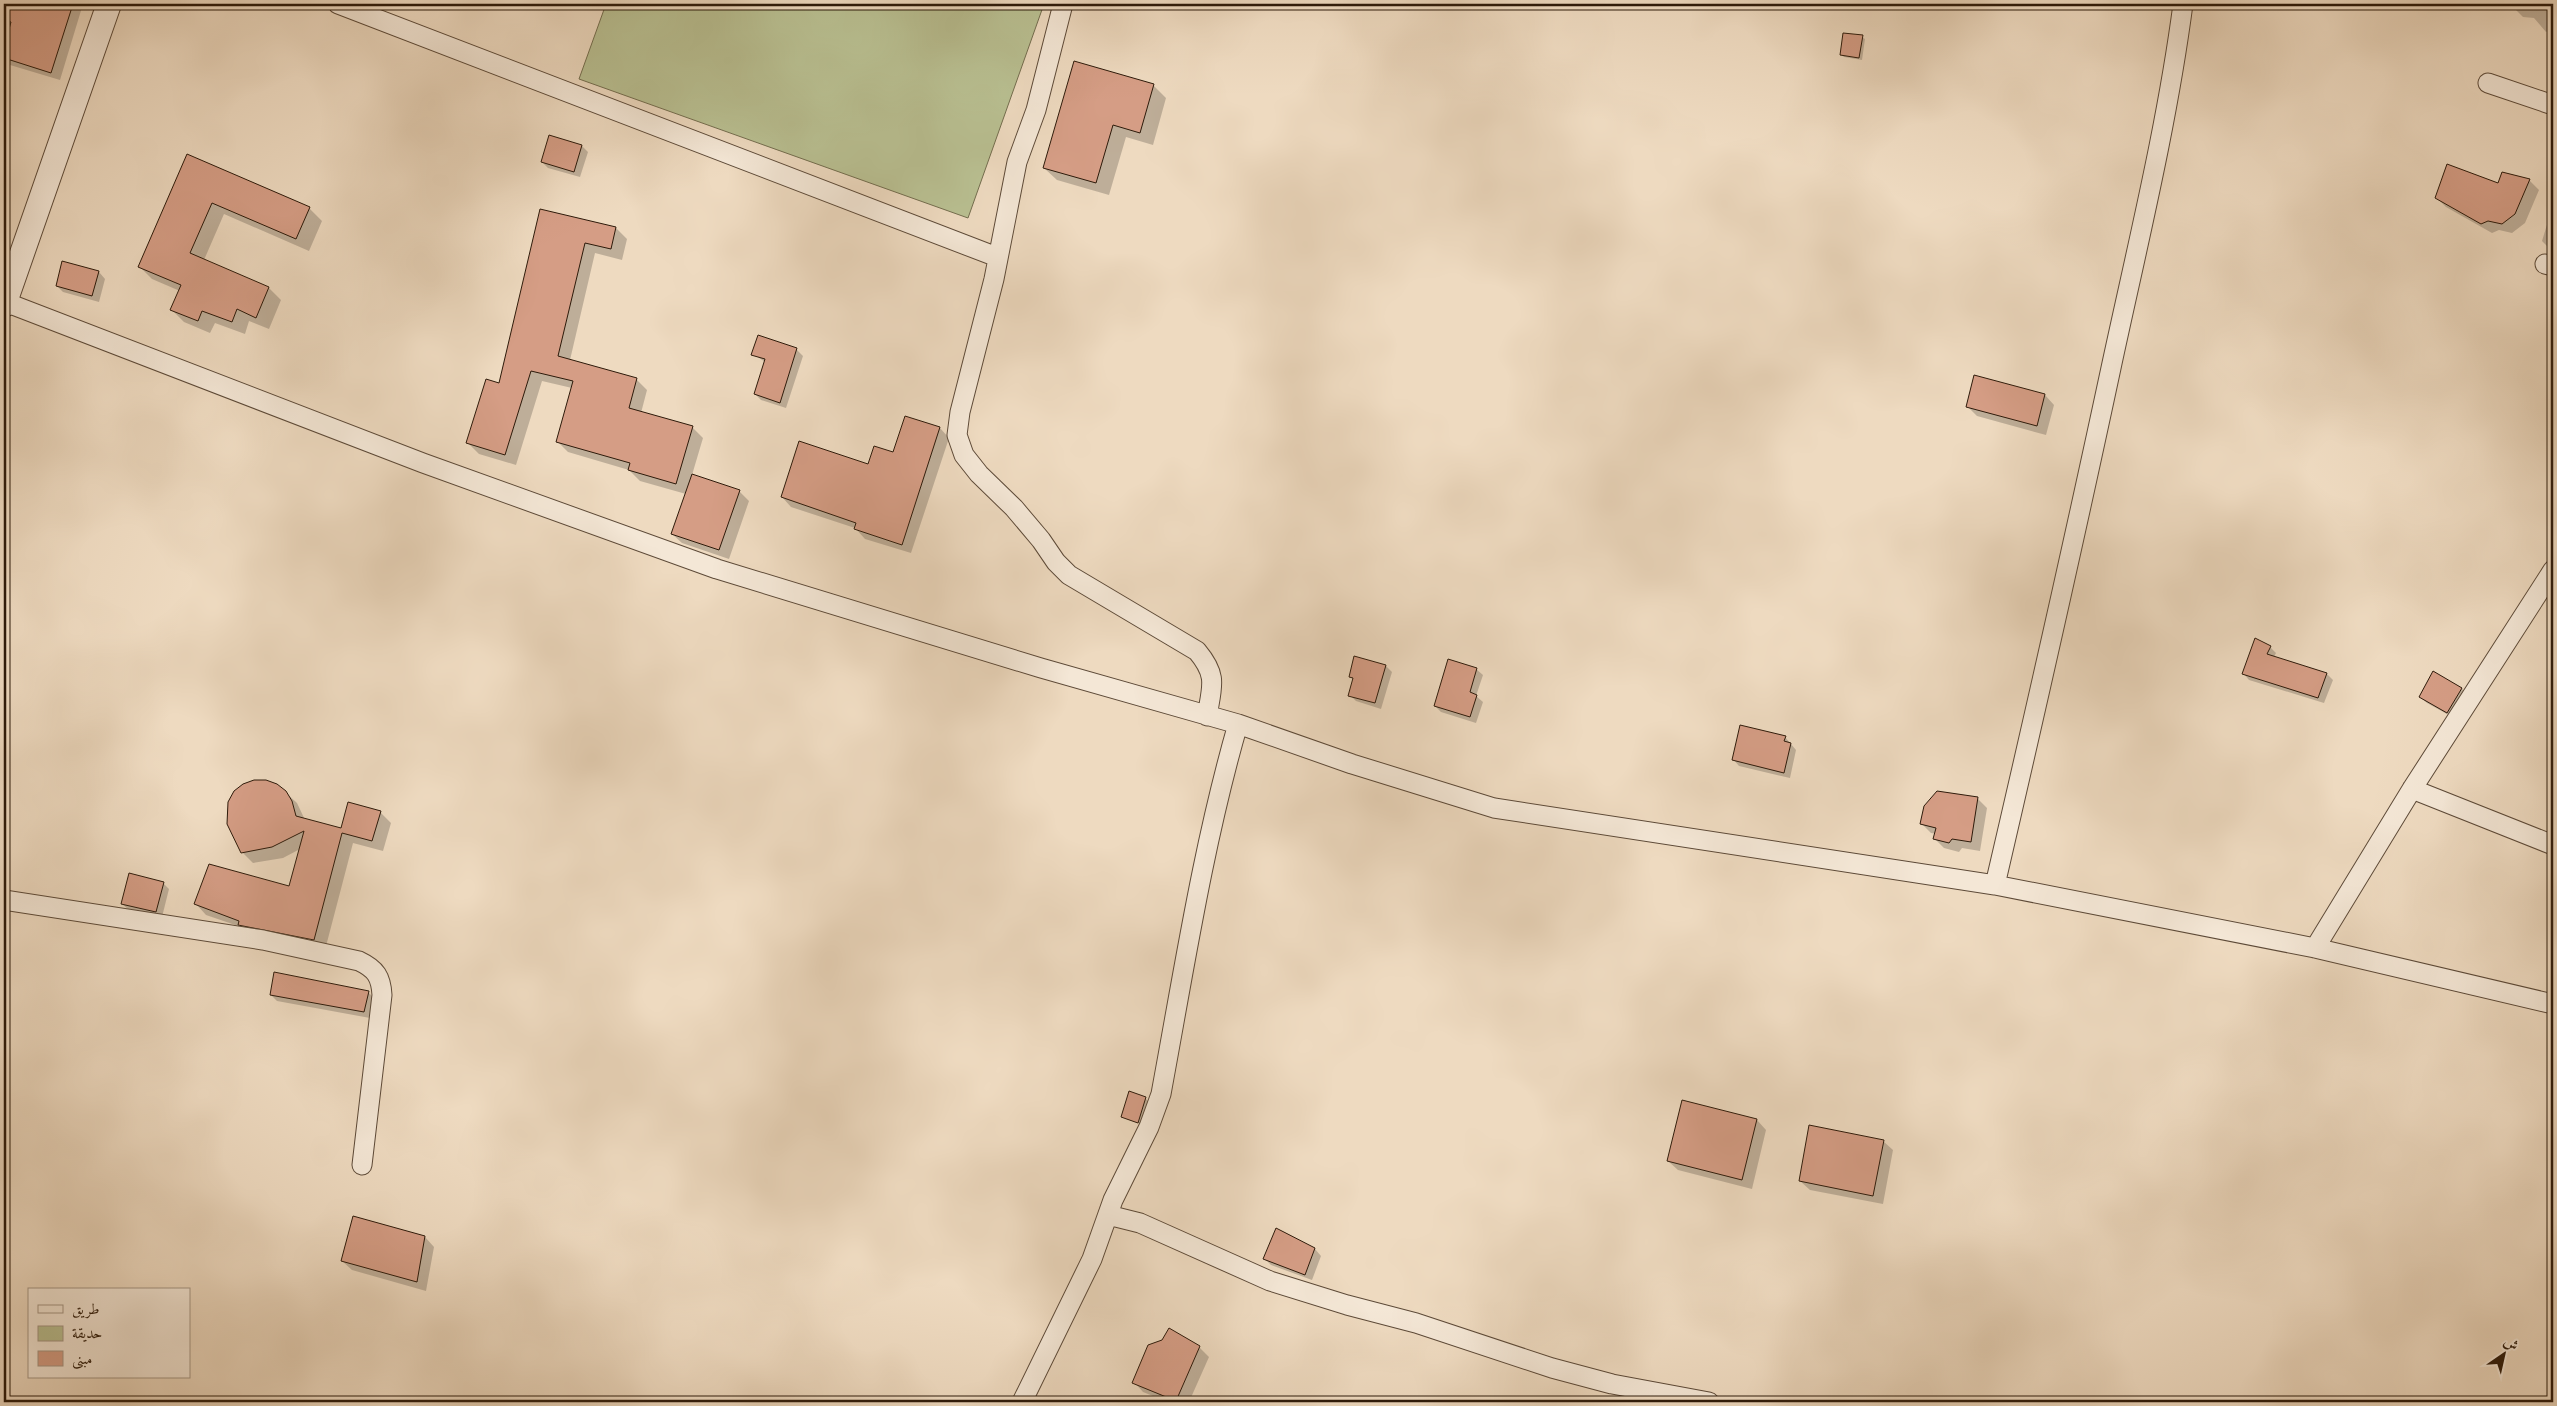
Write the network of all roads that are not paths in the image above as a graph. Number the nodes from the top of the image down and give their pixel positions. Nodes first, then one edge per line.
1 (109, 4) edge
2 (338, 4) edge
3 (1063, 4) edge
4 (2182, 4) edge
5 (2488, 84) dead end
6 (2553, 105) edge
7 (997, 257) junction
8 (4, 304) edge
9 (2553, 570) edge
10 (1207, 716) junction
11 (1238, 724) junction
12 (2412, 789) junction
13 (2553, 845) edge
14 (1996, 885) junction
15 (4, 900) edge
16 (2315, 948) junction
17 (2553, 1004) edge
18 (362, 1165) dead end
19 (1108, 1215) junction
20 (1022, 1402) edge
21 (1709, 1402) edge

1 - 8 street
2 - 7 street
3 - 7 street
4 - 14 street
5 - 6 street
7 - 10 street
8 - 10 street
9 - 12 street
10 - 11 street
11 - 14 street
11 - 19 street
12 - 13 street
12 - 16 street
14 - 16 street
15 - 18 street
16 - 17 street
19 - 20 street
19 - 21 street

